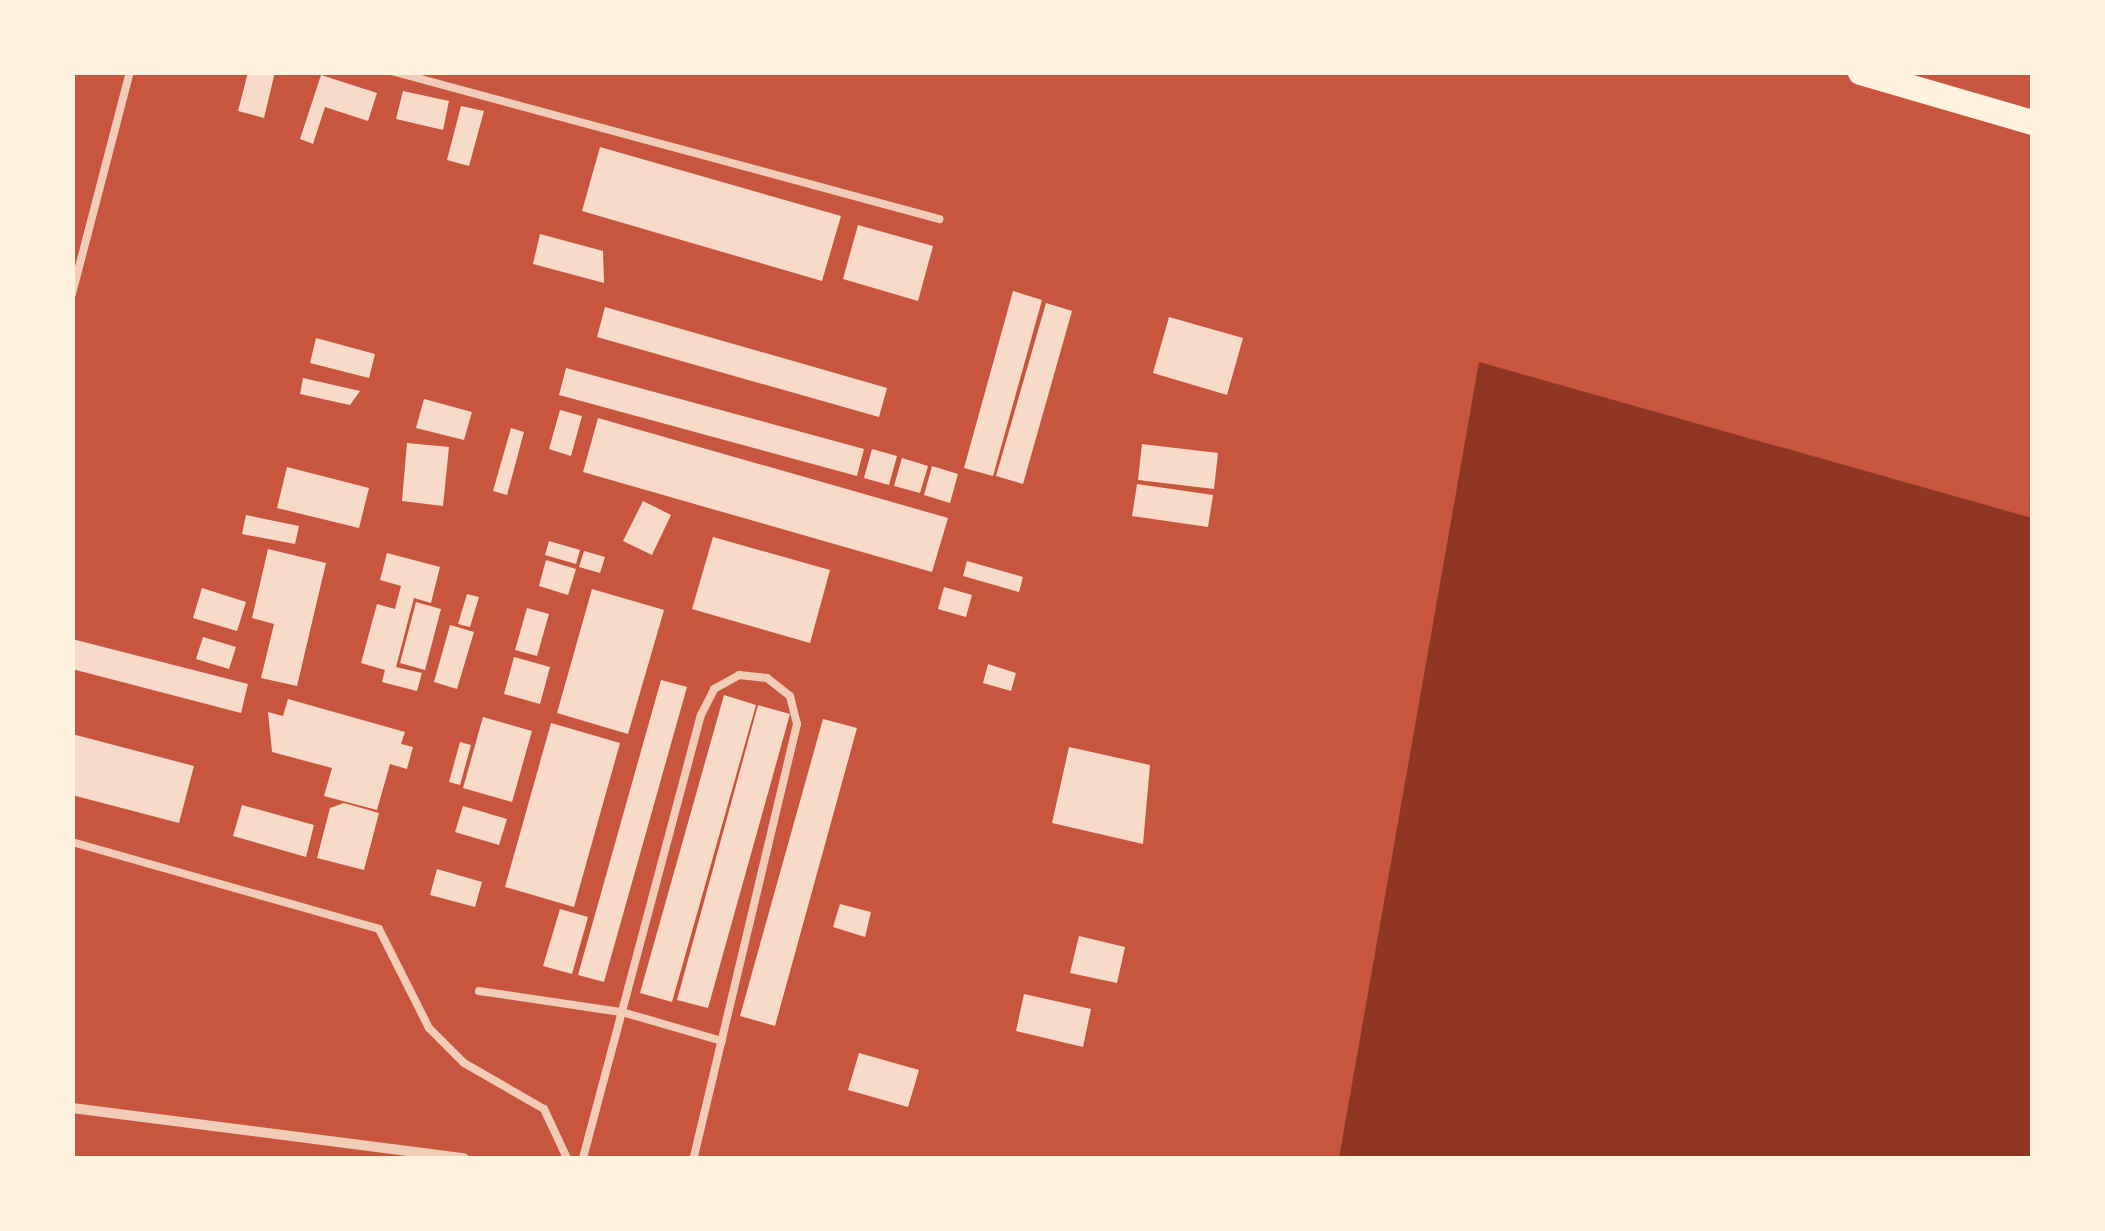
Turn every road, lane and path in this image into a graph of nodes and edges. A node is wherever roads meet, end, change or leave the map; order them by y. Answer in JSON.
{"nodes":[{"id":1,"x":130,"y":72,"type":"edge"},
{"id":2,"x":395,"y":72,"type":"edge"},
{"id":3,"x":1860,"y":72,"type":"edge"},
{"id":4,"x":2032,"y":122,"type":"edge"},
{"id":5,"x":939,"y":219,"type":"dead end"},
{"id":6,"x":72,"y":294,"type":"edge"},
{"id":7,"x":72,"y":842,"type":"edge"},
{"id":8,"x":479,"y":991,"type":"dead end"},
{"id":9,"x":622,"y":1012,"type":"junction"},
{"id":10,"x":722,"y":1040,"type":"junction"},
{"id":11,"x":72,"y":1108,"type":"edge"},
{"id":12,"x":464,"y":1158,"type":"edge"},
{"id":13,"x":567,"y":1158,"type":"edge"},
{"id":14,"x":583,"y":1158,"type":"edge"},
{"id":15,"x":694,"y":1158,"type":"edge"}],
"edges":[{"from":1,"to":6,"type":"lane"},
{"from":2,"to":5,"type":"lane"},
{"from":3,"to":4,"type":"highway"},
{"from":7,"to":13,"type":"lane"},
{"from":8,"to":9,"type":"lane"},
{"from":9,"to":10,"type":"lane"},
{"from":9,"to":10,"type":"lane"},
{"from":9,"to":14,"type":"lane"},
{"from":10,"to":15,"type":"lane"},
{"from":11,"to":12,"type":"street"}]}
